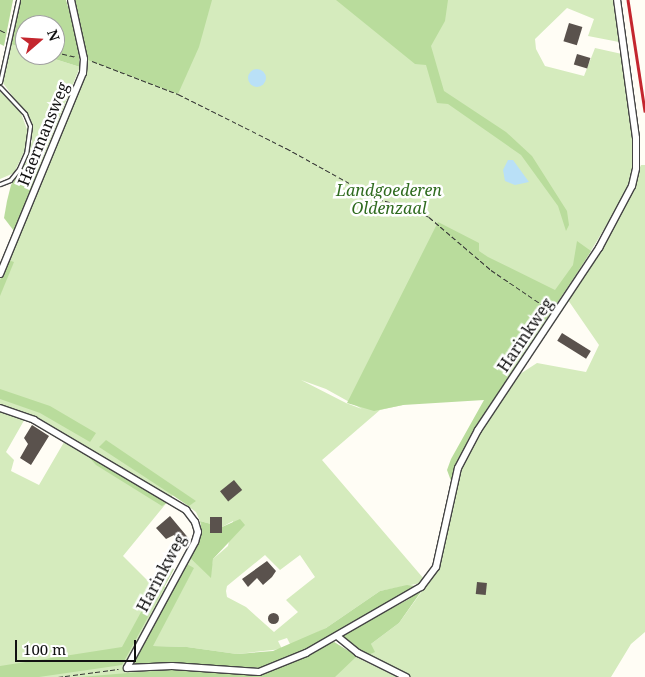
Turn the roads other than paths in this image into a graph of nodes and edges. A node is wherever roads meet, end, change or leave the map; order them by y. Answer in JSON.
{"nodes":[{"id":1,"x":18,"y":0,"type":"edge"},
{"id":2,"x":70,"y":0,"type":"edge"},
{"id":3,"x":617,"y":0,"type":"edge"},
{"id":4,"x":0,"y":82,"type":"edge"},
{"id":5,"x":0,"y":87,"type":"edge"},
{"id":6,"x":0,"y":184,"type":"edge"},
{"id":7,"x":0,"y":274,"type":"edge"},
{"id":8,"x":0,"y":408,"type":"edge"},
{"id":9,"x":337,"y":636,"type":"junction"},
{"id":10,"x":406,"y":677,"type":"edge"}],
"edges":[{"from":1,"to":4,"type":"lane"},
{"from":2,"to":7,"type":"street","name":"Haermansweg"},
{"from":3,"to":9,"type":"street","name":"Harinkweg"},
{"from":5,"to":6,"type":"lane"},
{"from":8,"to":9,"type":"street","name":"Harinkweg"},
{"from":9,"to":10,"type":"street"}]}
